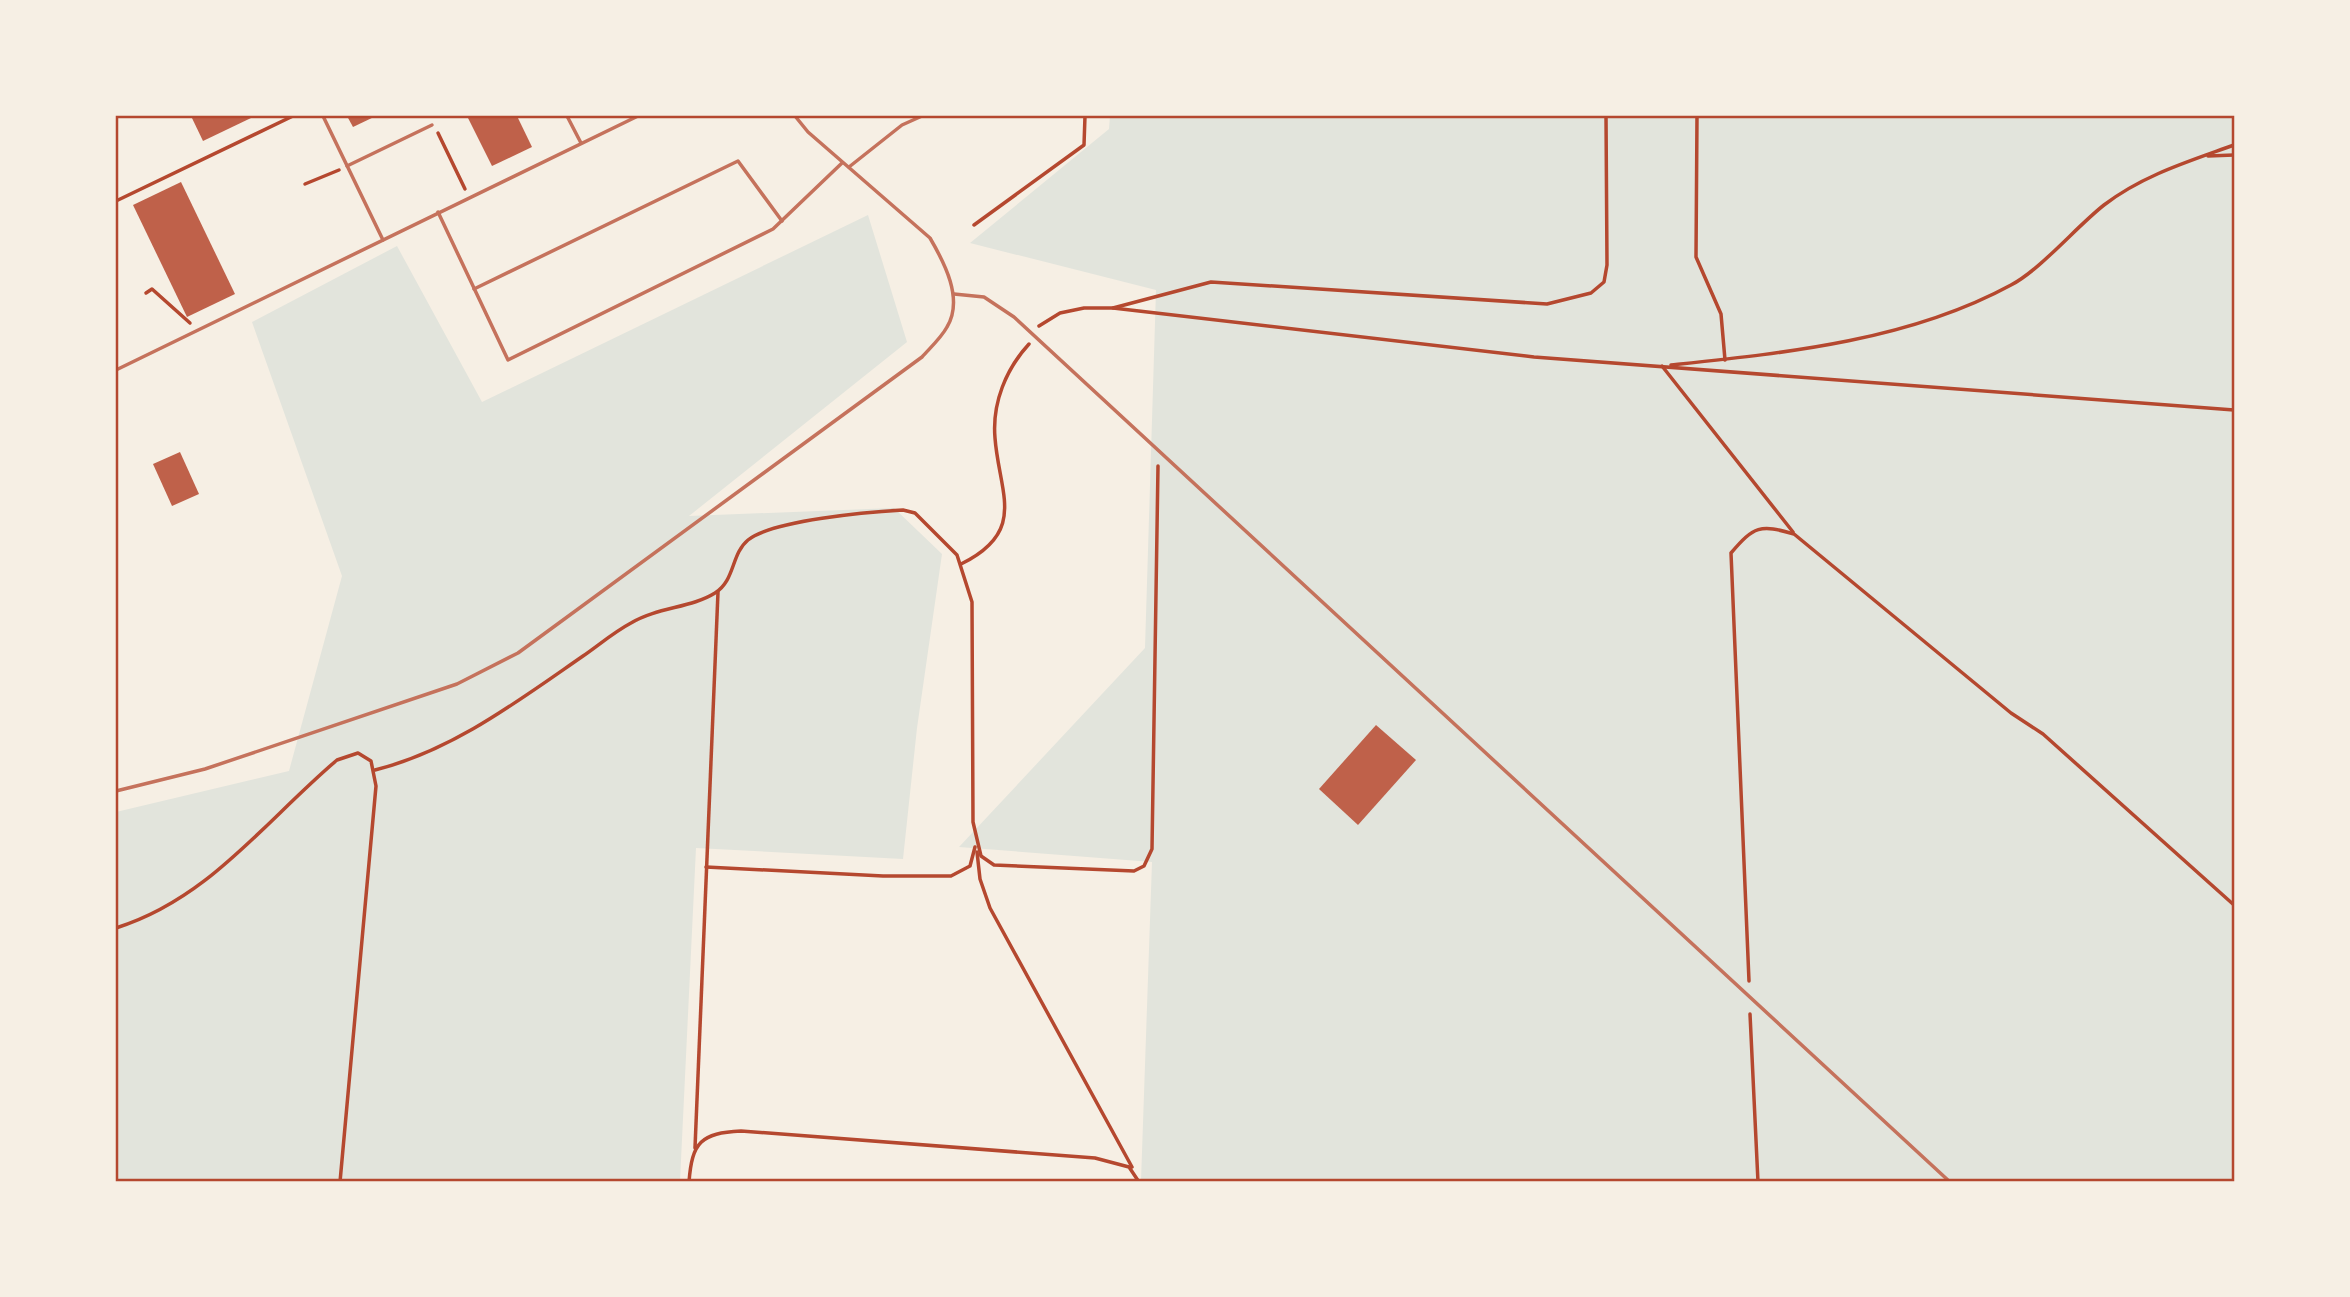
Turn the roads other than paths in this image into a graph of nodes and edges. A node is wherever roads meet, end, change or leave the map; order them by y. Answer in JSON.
{"nodes":[{"id":1,"x":323,"y":116,"type":"edge"},
{"id":2,"x":567,"y":116,"type":"edge"},
{"id":3,"x":638,"y":116,"type":"edge"},
{"id":4,"x":795,"y":116,"type":"edge"},
{"id":5,"x":922,"y":116,"type":"edge"},
{"id":6,"x":433,"y":125,"type":"road end"},
{"id":7,"x":581,"y":143,"type":"junction"},
{"id":8,"x":843,"y":162,"type":"junction"},
{"id":9,"x":347,"y":166,"type":"junction"},
{"id":10,"x":849,"y":167,"type":"junction"},
{"id":11,"x":438,"y":212,"type":"junction"},
{"id":12,"x":782,"y":220,"type":"junction"},
{"id":13,"x":383,"y":240,"type":"junction"},
{"id":14,"x":474,"y":289,"type":"junction"},
{"id":15,"x":954,"y":294,"type":"junction"},
{"id":16,"x":116,"y":370,"type":"edge"},
{"id":17,"x":116,"y":791,"type":"edge"},
{"id":18,"x":1950,"y":1181,"type":"edge"}],
"edges":[{"from":1,"to":9,"type":"lane"},
{"from":2,"to":7,"type":"lane"},
{"from":3,"to":7,"type":"lane"},
{"from":4,"to":8,"type":"lane"},
{"from":5,"to":10,"type":"lane"},
{"from":6,"to":9,"type":"lane"},
{"from":7,"to":11,"type":"lane"},
{"from":8,"to":10,"type":"lane"},
{"from":8,"to":12,"type":"lane"},
{"from":9,"to":13,"type":"lane"},
{"from":10,"to":15,"type":"lane"},
{"from":11,"to":13,"type":"lane"},
{"from":11,"to":14,"type":"lane"},
{"from":12,"to":14,"type":"lane"},
{"from":12,"to":14,"type":"lane"},
{"from":13,"to":16,"type":"lane"},
{"from":15,"to":17,"type":"lane"},
{"from":15,"to":18,"type":"lane"}]}
